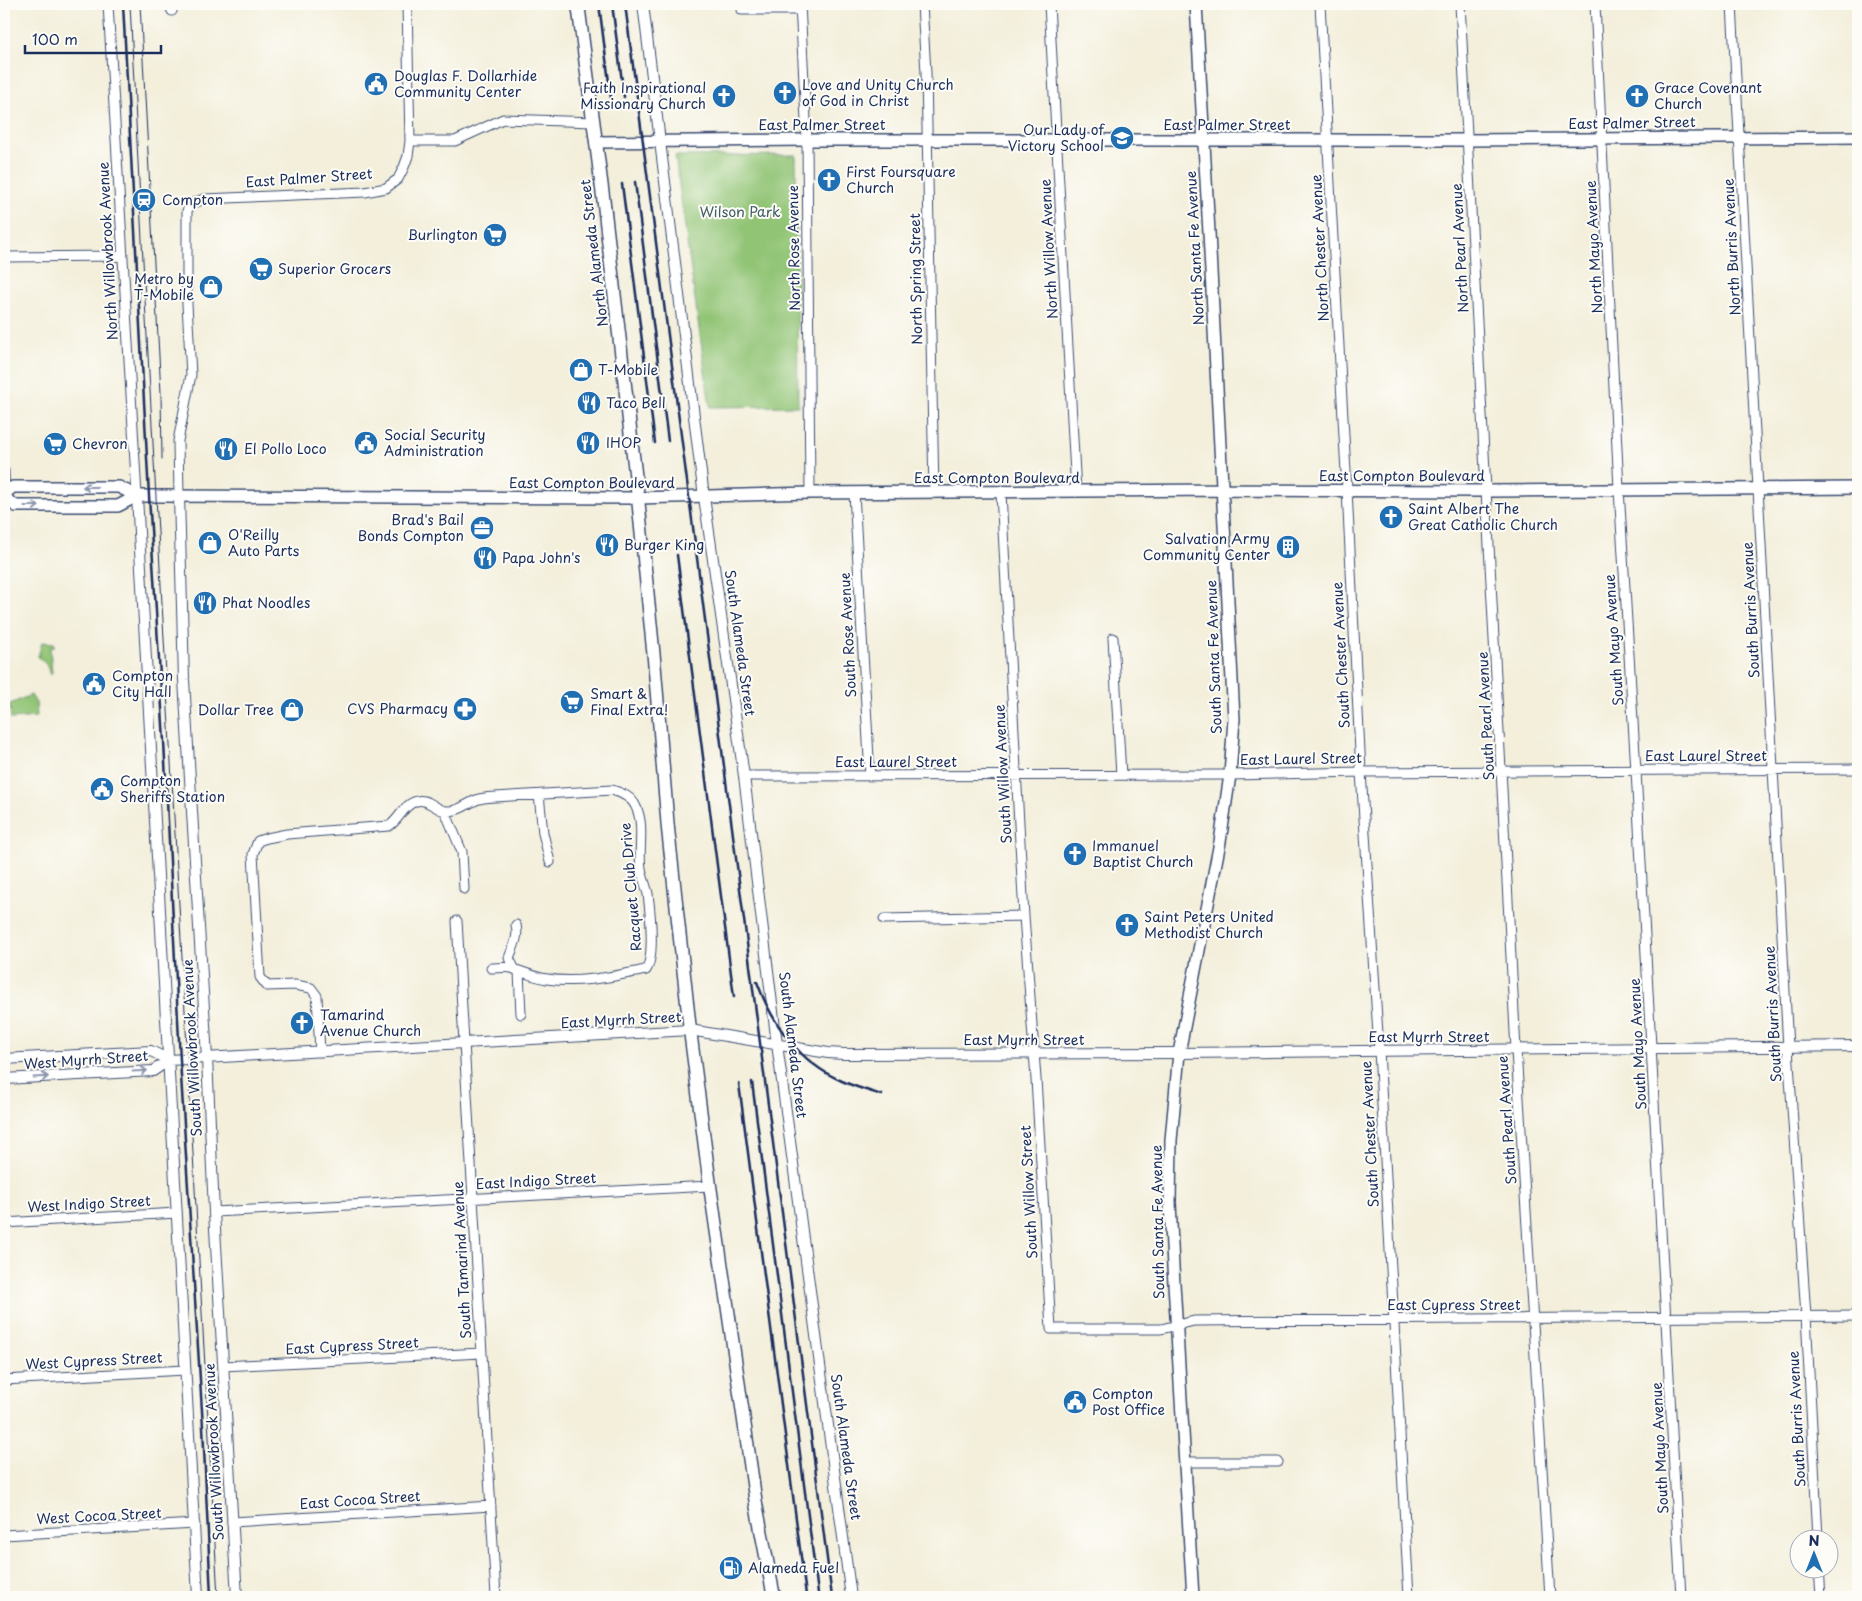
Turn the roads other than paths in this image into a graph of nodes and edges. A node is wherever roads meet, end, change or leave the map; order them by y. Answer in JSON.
{"nodes":[{"id":1,"x":108,"y":4,"type":"edge"},
{"id":2,"x":407,"y":4,"type":"edge"},
{"id":3,"x":578,"y":4,"type":"edge"},
{"id":4,"x":643,"y":4,"type":"edge"},
{"id":5,"x":922,"y":4,"type":"edge"},
{"id":6,"x":1049,"y":4,"type":"edge"},
{"id":7,"x":1196,"y":4,"type":"edge"},
{"id":8,"x":1320,"y":4,"type":"edge"},
{"id":9,"x":1460,"y":4,"type":"edge"},
{"id":10,"x":1595,"y":4,"type":"edge"},
{"id":11,"x":1732,"y":4,"type":"edge"},
{"id":12,"x":800,"y":7,"type":"edge"},
{"id":13,"x":742,"y":10,"type":"dead end"},
{"id":14,"x":594,"y":122,"type":"junction"},
{"id":15,"x":1739,"y":137,"type":"junction"},
{"id":16,"x":1858,"y":137,"type":"edge"},
{"id":17,"x":1602,"y":138,"type":"junction"},
{"id":18,"x":1203,"y":139,"type":"junction"},
{"id":19,"x":807,"y":140,"type":"junction"},
{"id":20,"x":927,"y":140,"type":"junction"},
{"id":21,"x":1328,"y":140,"type":"junction"},
{"id":22,"x":1468,"y":140,"type":"junction"},
{"id":23,"x":410,"y":141,"type":"junction"},
{"id":24,"x":660,"y":141,"type":"junction"},
{"id":25,"x":1056,"y":141,"type":"junction"},
{"id":26,"x":596,"y":142,"type":"junction"},
{"id":27,"x":121,"y":256,"type":"junction"},
{"id":28,"x":4,"y":257,"type":"edge"},
{"id":29,"x":4,"y":472,"type":"edge"},
{"id":30,"x":1858,"y":488,"type":"edge"},
{"id":31,"x":1619,"y":489,"type":"junction"},
{"id":32,"x":1759,"y":489,"type":"junction"},
{"id":33,"x":1223,"y":490,"type":"junction"},
{"id":34,"x":1347,"y":490,"type":"junction"},
{"id":35,"x":1488,"y":491,"type":"junction"},
{"id":36,"x":1002,"y":492,"type":"junction"},
{"id":37,"x":1076,"y":492,"type":"junction"},
{"id":38,"x":810,"y":493,"type":"junction"},
{"id":39,"x":854,"y":493,"type":"junction"},
{"id":40,"x":934,"y":493,"type":"junction"},
{"id":41,"x":4,"y":494,"type":"edge"},
{"id":42,"x":136,"y":496,"type":"junction"},
{"id":43,"x":179,"y":496,"type":"junction"},
{"id":44,"x":704,"y":497,"type":"junction"},
{"id":45,"x":638,"y":498,"type":"junction"},
{"id":46,"x":1113,"y":638,"type":"dead end"},
{"id":47,"x":1858,"y":769,"type":"edge"},
{"id":48,"x":1774,"y":770,"type":"junction"},
{"id":49,"x":1503,"y":771,"type":"junction"},
{"id":50,"x":1636,"y":771,"type":"junction"},
{"id":51,"x":1361,"y":772,"type":"junction"},
{"id":52,"x":1017,"y":774,"type":"junction"},
{"id":53,"x":1230,"y":774,"type":"junction"},
{"id":54,"x":1121,"y":775,"type":"junction"},
{"id":55,"x":744,"y":776,"type":"junction"},
{"id":56,"x":870,"y":776,"type":"junction"},
{"id":57,"x":539,"y":795,"type":"junction"},
{"id":58,"x":445,"y":811,"type":"junction"},
{"id":59,"x":550,"y":862,"type":"dead end"},
{"id":60,"x":464,"y":889,"type":"dead end"},
{"id":61,"x":1024,"y":916,"type":"junction"},
{"id":62,"x":884,"y":919,"type":"dead end"},
{"id":63,"x":457,"y":921,"type":"dead end"},
{"id":64,"x":516,"y":925,"type":"dead end"},
{"id":65,"x":491,"y":968,"type":"dead end"},
{"id":66,"x":516,"y":970,"type":"junction"},
{"id":67,"x":521,"y":1014,"type":"dead end"},
{"id":68,"x":690,"y":1030,"type":"junction"},
{"id":69,"x":464,"y":1043,"type":"junction"},
{"id":70,"x":777,"y":1044,"type":"junction"},
{"id":71,"x":1858,"y":1046,"type":"edge"},
{"id":72,"x":1652,"y":1048,"type":"junction"},
{"id":73,"x":1788,"y":1048,"type":"junction"},
{"id":74,"x":1380,"y":1050,"type":"junction"},
{"id":75,"x":1516,"y":1050,"type":"junction"},
{"id":76,"x":320,"y":1052,"type":"junction"},
{"id":77,"x":1179,"y":1053,"type":"junction"},
{"id":78,"x":1034,"y":1054,"type":"junction"},
{"id":79,"x":207,"y":1058,"type":"junction"},
{"id":80,"x":4,"y":1059,"type":"edge"},
{"id":81,"x":193,"y":1059,"type":"joint"},
{"id":82,"x":169,"y":1060,"type":"junction"},
{"id":83,"x":4,"y":1079,"type":"edge"},
{"id":84,"x":710,"y":1186,"type":"junction"},
{"id":85,"x":473,"y":1198,"type":"junction"},
{"id":86,"x":214,"y":1212,"type":"junction"},
{"id":87,"x":177,"y":1213,"type":"junction"},
{"id":88,"x":4,"y":1223,"type":"edge"},
{"id":89,"x":1806,"y":1316,"type":"junction"},
{"id":90,"x":1858,"y":1316,"type":"edge"},
{"id":91,"x":1534,"y":1318,"type":"junction"},
{"id":92,"x":1667,"y":1318,"type":"junction"},
{"id":93,"x":1394,"y":1319,"type":"junction"},
{"id":94,"x":1176,"y":1325,"type":"junction"},
{"id":95,"x":1050,"y":1329,"type":"joint"},
{"id":96,"x":482,"y":1353,"type":"junction"},
{"id":97,"x":223,"y":1366,"type":"junction"},
{"id":98,"x":185,"y":1370,"type":"junction"},
{"id":99,"x":4,"y":1380,"type":"edge"},
{"id":100,"x":1185,"y":1462,"type":"junction"},
{"id":101,"x":1278,"y":1462,"type":"dead end"},
{"id":102,"x":490,"y":1506,"type":"junction"},
{"id":103,"x":232,"y":1522,"type":"junction"},
{"id":104,"x":195,"y":1524,"type":"junction"},
{"id":105,"x":1817,"y":1528,"type":"edge"},
{"id":106,"x":4,"y":1535,"type":"edge"},
{"id":107,"x":1820,"y":1578,"type":"edge"},
{"id":108,"x":198,"y":1597,"type":"edge"},
{"id":109,"x":237,"y":1597,"type":"edge"},
{"id":110,"x":496,"y":1597,"type":"edge"},
{"id":111,"x":774,"y":1597,"type":"edge"},
{"id":112,"x":851,"y":1597,"type":"edge"},
{"id":113,"x":1193,"y":1597,"type":"edge"},
{"id":114,"x":1409,"y":1597,"type":"edge"},
{"id":115,"x":1550,"y":1597,"type":"edge"},
{"id":116,"x":1682,"y":1597,"type":"edge"},
{"id":117,"x":1821,"y":1597,"type":"edge"}],
"edges":[{"from":1,"to":27,"type":"street","name":"North Willowbrook Avenue"},
{"from":2,"to":23,"type":"street"},
{"from":3,"to":14,"type":"main road","name":"North Alameda Street"},
{"from":4,"to":24,"type":"street"},
{"from":5,"to":20,"type":"street","name":"North Spring Street"},
{"from":6,"to":25,"type":"street","name":"North Willow Avenue"},
{"from":7,"to":18,"type":"main road","name":"North Santa Fe Avenue"},
{"from":8,"to":21,"type":"street","name":"North Chester Avenue"},
{"from":9,"to":22,"type":"street","name":"North Pearl Avenue"},
{"from":10,"to":17,"type":"street","name":"North Mayo Avenue"},
{"from":11,"to":15,"type":"street","name":"North Burris Avenue"},
{"from":12,"to":13,"type":"street"},
{"from":12,"to":19,"type":"street","name":"North Rose Avenue"},
{"from":14,"to":23,"type":"street"},
{"from":14,"to":26,"type":"main road","name":"North Alameda Street"},
{"from":15,"to":16,"type":"main road","name":"East Palmer Street"},
{"from":15,"to":17,"type":"main road","name":"East Palmer Street"},
{"from":15,"to":32,"type":"street","name":"North Burris Avenue"},
{"from":17,"to":22,"type":"main road","name":"East Palmer Street"},
{"from":17,"to":31,"type":"street","name":"North Mayo Avenue"},
{"from":18,"to":21,"type":"main road","name":"East Palmer Street"},
{"from":18,"to":25,"type":"main road","name":"East Palmer Street"},
{"from":18,"to":33,"type":"main road","name":"North Santa Fe Avenue"},
{"from":19,"to":20,"type":"main road","name":"East Palmer Street"},
{"from":19,"to":24,"type":"main road","name":"East Palmer Street"},
{"from":19,"to":38,"type":"street","name":"North Rose Avenue"},
{"from":20,"to":25,"type":"main road","name":"East Palmer Street"},
{"from":20,"to":40,"type":"street","name":"North Spring Street"},
{"from":21,"to":22,"type":"main road","name":"East Palmer Street"},
{"from":21,"to":34,"type":"street","name":"North Chester Avenue"},
{"from":22,"to":35,"type":"street","name":"North Pearl Avenue"},
{"from":23,"to":43,"type":"street","name":"East Palmer Street"},
{"from":24,"to":26,"type":"main road","name":"East Palmer Street"},
{"from":24,"to":44,"type":"street"},
{"from":25,"to":37,"type":"street","name":"North Willow Avenue"},
{"from":26,"to":45,"type":"main road","name":"North Alameda Street"},
{"from":27,"to":28,"type":"street"},
{"from":27,"to":42,"type":"street","name":"North Willowbrook Avenue"},
{"from":29,"to":41,"type":"street"},
{"from":30,"to":32,"type":"main road","name":"East Compton Boulevard"},
{"from":31,"to":32,"type":"main road","name":"East Compton Boulevard"},
{"from":31,"to":35,"type":"main road","name":"East Compton Boulevard"},
{"from":31,"to":50,"type":"street","name":"South Mayo Avenue"},
{"from":32,"to":48,"type":"street","name":"South Burris Avenue"},
{"from":33,"to":34,"type":"main road","name":"East Compton Boulevard"},
{"from":33,"to":37,"type":"main road","name":"East Compton Boulevard"},
{"from":33,"to":53,"type":"main road","name":"South Santa Fe Avenue"},
{"from":34,"to":35,"type":"main road","name":"East Compton Boulevard"},
{"from":34,"to":51,"type":"street","name":"South Chester Avenue"},
{"from":35,"to":49,"type":"street","name":"South Pearl Avenue"},
{"from":36,"to":37,"type":"main road","name":"East Compton Boulevard"},
{"from":36,"to":40,"type":"main road","name":"East Compton Boulevard"},
{"from":36,"to":52,"type":"street","name":"South Willow Avenue"},
{"from":38,"to":39,"type":"main road","name":"East Compton Boulevard"},
{"from":38,"to":44,"type":"main road","name":"East Compton Boulevard"},
{"from":39,"to":40,"type":"main road","name":"East Compton Boulevard"},
{"from":39,"to":56,"type":"street","name":"South Rose Avenue"},
{"from":42,"to":41,"type":"main road","one_way":true},
{"from":41,"to":42,"type":"main road","one_way":true},
{"from":42,"to":43,"type":"main road","name":"East Compton Boulevard"},
{"from":42,"to":82,"type":"street","name":"South Willowbrook Avenue"},
{"from":43,"to":45,"type":"main road","name":"East Compton Boulevard"},
{"from":43,"to":79,"type":"street","name":"South Willowbrook Avenue"},
{"from":44,"to":45,"type":"main road","name":"East Compton Boulevard"},
{"from":44,"to":55,"type":"street","name":"South Alameda Street"},
{"from":45,"to":68,"type":"main road"},
{"from":46,"to":54,"type":"street"},
{"from":47,"to":48,"type":"street","name":"East Laurel Street"},
{"from":48,"to":50,"type":"street","name":"East Laurel Street"},
{"from":48,"to":73,"type":"street","name":"South Burris Avenue"},
{"from":49,"to":50,"type":"street","name":"East Laurel Street"},
{"from":49,"to":51,"type":"street","name":"East Laurel Street"},
{"from":49,"to":75,"type":"street","name":"South Pearl Avenue"},
{"from":50,"to":72,"type":"street","name":"South Mayo Avenue"},
{"from":51,"to":53,"type":"street","name":"East Laurel Street"},
{"from":51,"to":74,"type":"street","name":"South Chester Avenue"},
{"from":52,"to":54,"type":"street","name":"East Laurel Street"},
{"from":52,"to":56,"type":"street","name":"East Laurel Street"},
{"from":52,"to":61,"type":"street","name":"South Willow Avenue"},
{"from":53,"to":54,"type":"street","name":"East Laurel Street"},
{"from":53,"to":77,"type":"main road","name":"South Santa Fe Avenue"},
{"from":55,"to":56,"type":"street","name":"East Laurel Street"},
{"from":55,"to":70,"type":"street","name":"South Alameda Street"},
{"from":57,"to":58,"type":"street","name":"Racquet Club Drive"},
{"from":57,"to":59,"type":"street"},
{"from":57,"to":66,"type":"street","name":"Racquet Club Drive"},
{"from":58,"to":60,"type":"street"},
{"from":58,"to":76,"type":"street"},
{"from":61,"to":62,"type":"street"},
{"from":61,"to":78,"type":"street","name":"South Willow Avenue"},
{"from":63,"to":69,"type":"street","name":"South Tamarind Avenue"},
{"from":64,"to":66,"type":"street"},
{"from":65,"to":66,"type":"street","name":"Racquet Club Drive"},
{"from":66,"to":67,"type":"street"},
{"from":68,"to":69,"type":"street","name":"East Myrrh Street"},
{"from":68,"to":70,"type":"street","name":"East Myrrh Street"},
{"from":68,"to":84,"type":"main road"},
{"from":69,"to":76,"type":"street","name":"East Myrrh Street"},
{"from":69,"to":85,"type":"street","name":"South Tamarind Avenue"},
{"from":70,"to":78,"type":"street","name":"East Myrrh Street"},
{"from":70,"to":112,"type":"street","name":"South Alameda Street"},
{"from":71,"to":73,"type":"street","name":"East Myrrh Street"},
{"from":72,"to":73,"type":"street","name":"East Myrrh Street"},
{"from":72,"to":75,"type":"street","name":"East Myrrh Street"},
{"from":72,"to":92,"type":"street","name":"South Mayo Avenue"},
{"from":73,"to":89,"type":"street","name":"South Burris Avenue"},
{"from":74,"to":75,"type":"street","name":"East Myrrh Street"},
{"from":74,"to":77,"type":"street","name":"East Myrrh Street"},
{"from":74,"to":93,"type":"street","name":"South Chester Avenue"},
{"from":75,"to":91,"type":"street","name":"South Pearl Avenue"},
{"from":76,"to":79,"type":"street","name":"East Myrrh Street"},
{"from":77,"to":78,"type":"street","name":"East Myrrh Street"},
{"from":77,"to":94,"type":"main road","name":"South Santa Fe Avenue"},
{"from":78,"to":95,"type":"street","name":"South Willow Street"},
{"from":79,"to":81,"type":"street","name":"East Myrrh Street"},
{"from":79,"to":86,"type":"street","name":"South Willowbrook Avenue"},
{"from":80,"to":82,"type":"street","name":"West Myrrh Street"},
{"from":81,"to":82,"type":"street","name":"West Myrrh Street"},
{"from":83,"to":82,"type":"street","name":"West Myrrh Street","one_way":true},
{"from":82,"to":87,"type":"street","name":"South Willowbrook Avenue"},
{"from":84,"to":85,"type":"street","name":"East Indigo Street"},
{"from":84,"to":111,"type":"main road"},
{"from":85,"to":86,"type":"street","name":"East Indigo Street"},
{"from":85,"to":96,"type":"street","name":"South Tamarind Avenue"},
{"from":86,"to":97,"type":"street","name":"South Willowbrook Avenue"},
{"from":87,"to":88,"type":"street","name":"West Indigo Street"},
{"from":87,"to":98,"type":"street","name":"South Willowbrook Avenue"},
{"from":89,"to":90,"type":"street","name":"East Cypress Street"},
{"from":89,"to":92,"type":"street","name":"East Cypress Street"},
{"from":89,"to":105,"type":"street","name":"South Burris Avenue"},
{"from":91,"to":92,"type":"street","name":"East Cypress Street"},
{"from":91,"to":93,"type":"street","name":"East Cypress Street"},
{"from":91,"to":115,"type":"street","name":"South Pearl Avenue"},
{"from":92,"to":116,"type":"street","name":"South Mayo Avenue"},
{"from":93,"to":94,"type":"street","name":"East Cypress Street"},
{"from":93,"to":114,"type":"street","name":"South Chester Avenue"},
{"from":94,"to":95,"type":"street","name":"East Cypress Street"},
{"from":94,"to":100,"type":"main road","name":"South Santa Fe Avenue"},
{"from":96,"to":97,"type":"street","name":"East Cypress Street"},
{"from":96,"to":102,"type":"street","name":"South Tamarind Avenue"},
{"from":97,"to":103,"type":"street","name":"South Willowbrook Avenue"},
{"from":98,"to":99,"type":"street","name":"West Cypress Street"},
{"from":98,"to":104,"type":"street","name":"South Willowbrook Avenue"},
{"from":100,"to":101,"type":"street"},
{"from":100,"to":113,"type":"main road","name":"South Santa Fe Avenue"},
{"from":102,"to":103,"type":"street","name":"East Cocoa Street"},
{"from":102,"to":110,"type":"street","name":"South Tamarind Avenue"},
{"from":103,"to":109,"type":"street","name":"South Willowbrook Avenue"},
{"from":104,"to":106,"type":"street","name":"West Cocoa Street"},
{"from":104,"to":108,"type":"street","name":"South Willowbrook Avenue"},
{"from":107,"to":117,"type":"street"}]}
